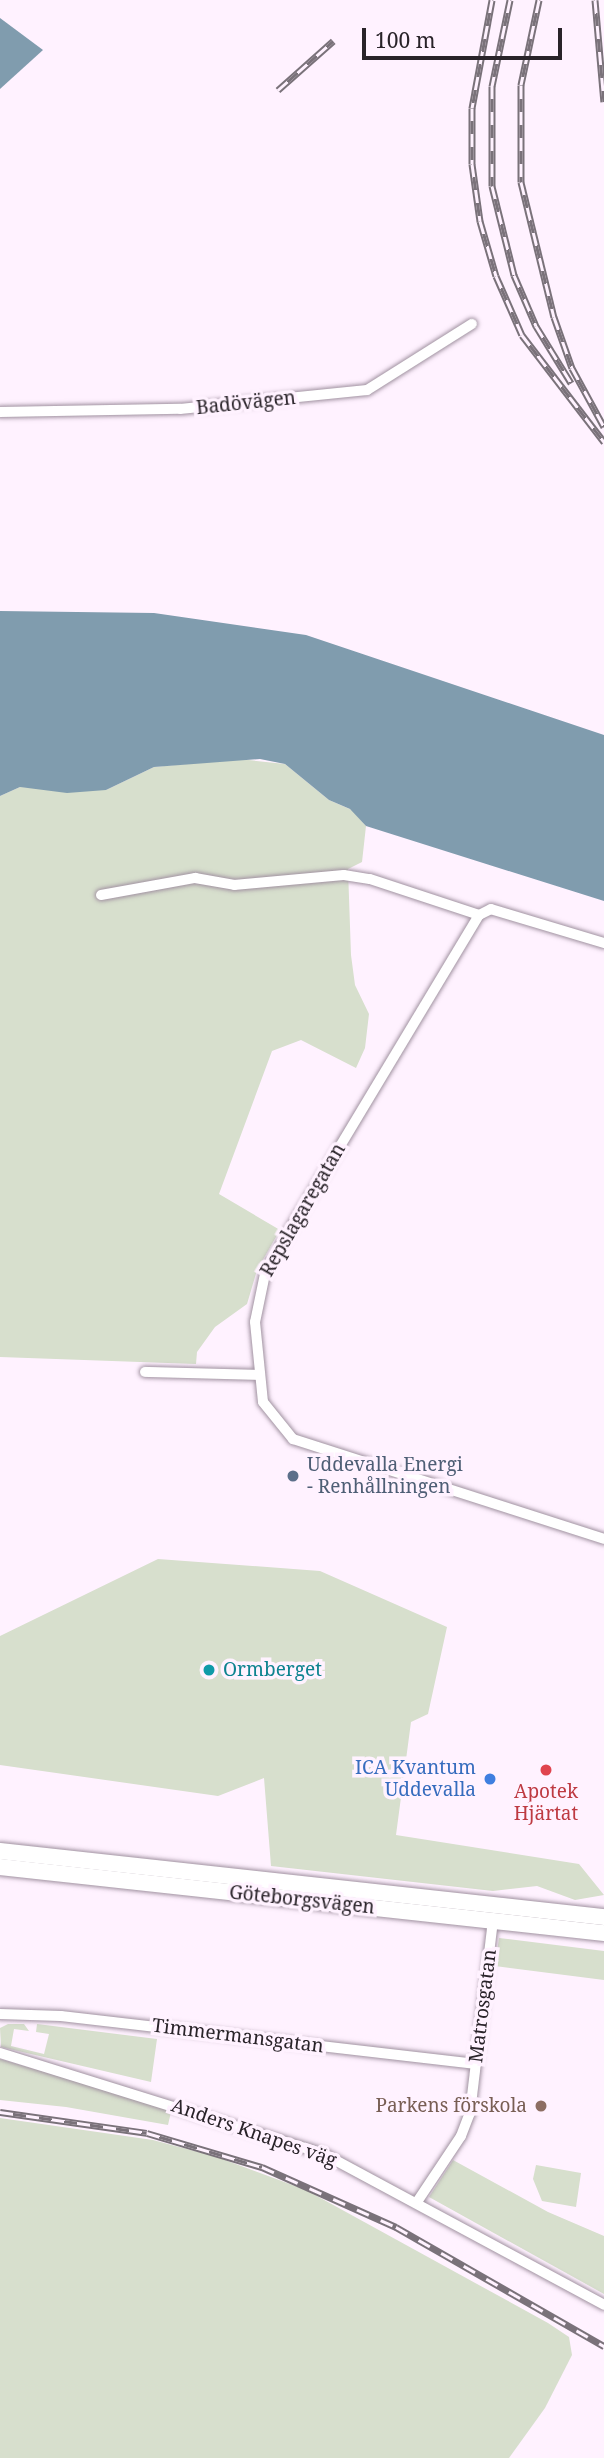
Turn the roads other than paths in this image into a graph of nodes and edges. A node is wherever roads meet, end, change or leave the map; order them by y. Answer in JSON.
{"nodes":[{"id":1,"x":472,"y":324,"type":"dead end"},
{"id":2,"x":0,"y":412,"type":"edge"},
{"id":3,"x":101,"y":895,"type":"dead end"},
{"id":4,"x":479,"y":915,"type":"junction"},
{"id":5,"x":604,"y":943,"type":"edge"},
{"id":6,"x":145,"y":1372,"type":"dead end"},
{"id":7,"x":257,"y":1375,"type":"junction"},
{"id":8,"x":604,"y":1539,"type":"edge"},
{"id":9,"x":0,"y":1852,"type":"edge"},
{"id":10,"x":0,"y":1867,"type":"edge"},
{"id":11,"x":604,"y":1917,"type":"edge"},
{"id":12,"x":493,"y":1921,"type":"junction"},
{"id":13,"x":604,"y":1933,"type":"edge"},
{"id":14,"x":0,"y":2014,"type":"edge"},
{"id":15,"x":0,"y":2053,"type":"edge"},
{"id":16,"x":476,"y":2064,"type":"junction"},
{"id":17,"x":418,"y":2202,"type":"junction"},
{"id":18,"x":604,"y":2305,"type":"edge"}],
"edges":[{"from":1,"to":2,"type":"street","name":"Badövägen"},
{"from":3,"to":4,"type":"street"},
{"from":4,"to":5,"type":"street"},
{"from":4,"to":7,"type":"street","name":"Repslagaregatan"},
{"from":6,"to":7,"type":"street"},
{"from":7,"to":8,"type":"street","name":"Repslagaregatan"},
{"from":9,"to":11,"type":"main road","name":"Göteborgsvägen"},
{"from":10,"to":12,"type":"main road","name":"Göteborgsvägen"},
{"from":12,"to":13,"type":"main road","name":"Göteborgsvägen"},
{"from":12,"to":16,"type":"street","name":"Matrosgatan"},
{"from":14,"to":16,"type":"street","name":"Timmermansgatan"},
{"from":15,"to":17,"type":"street","name":"Anders Knapes väg"},
{"from":16,"to":17,"type":"street","name":"Matrosgatan"},
{"from":17,"to":18,"type":"street","name":"Anders Knapes väg"}]}
